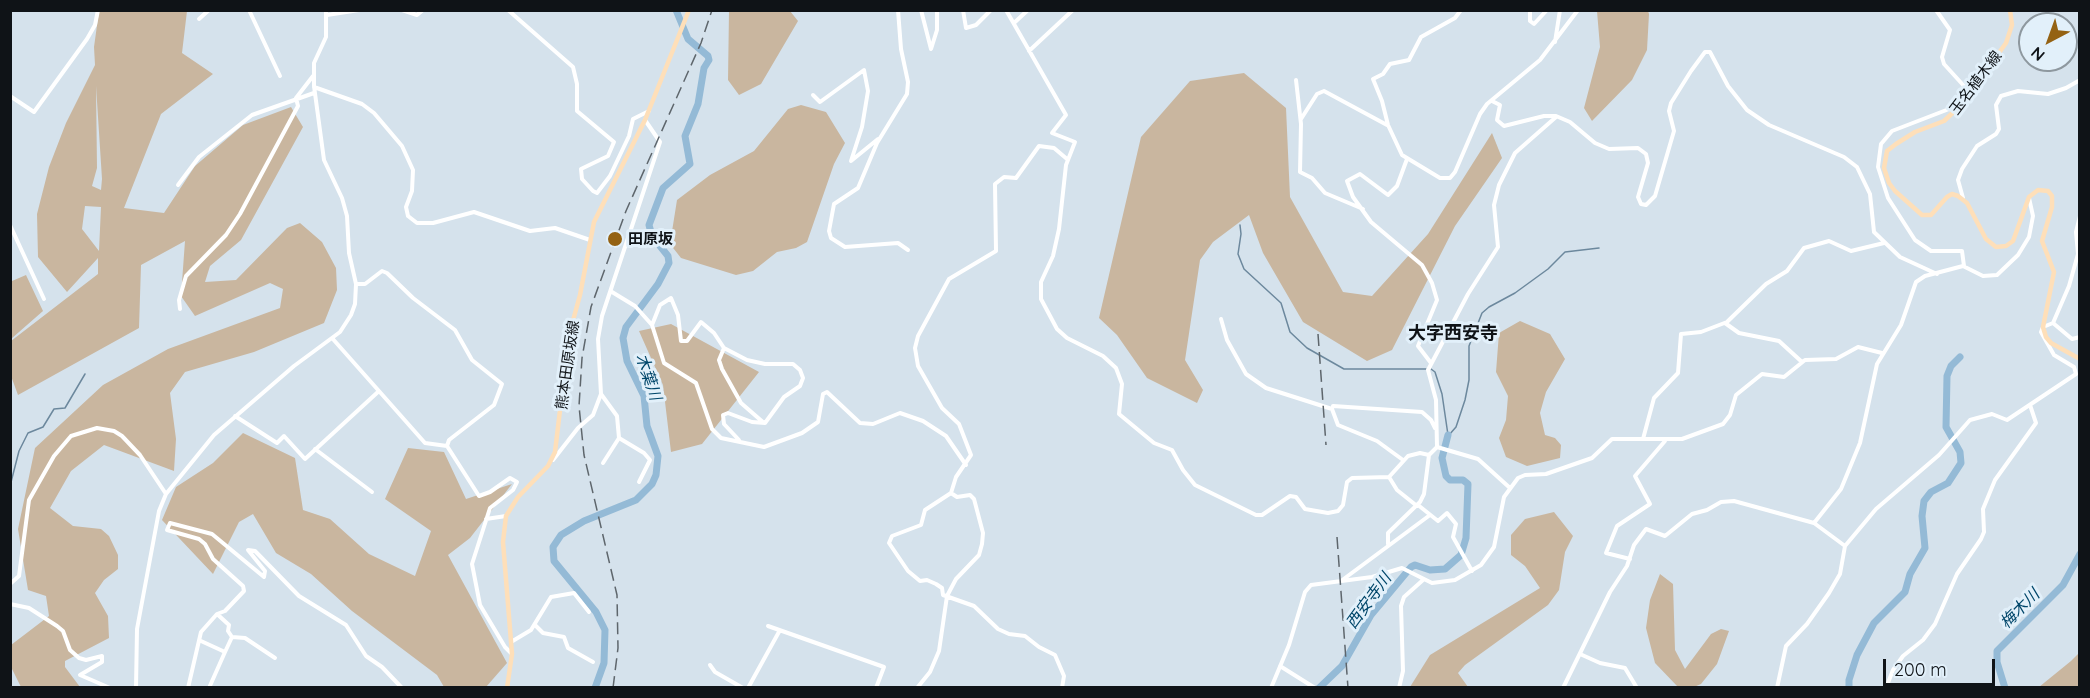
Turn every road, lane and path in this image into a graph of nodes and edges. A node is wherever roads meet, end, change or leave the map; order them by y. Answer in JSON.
{"nodes":[{"id":1,"x":98,"y":10,"type":"edge"},
{"id":2,"x":209,"y":10,"type":"edge"},
{"id":3,"x":249,"y":10,"type":"edge"},
{"id":4,"x":359,"y":10,"type":"edge"},
{"id":5,"x":402,"y":10,"type":"edge"},
{"id":6,"x":423,"y":10,"type":"edge"},
{"id":7,"x":508,"y":10,"type":"edge"},
{"id":8,"x":688,"y":10,"type":"edge"},
{"id":9,"x":898,"y":10,"type":"edge"},
{"id":10,"x":921,"y":10,"type":"edge"},
{"id":11,"x":937,"y":10,"type":"edge"},
{"id":12,"x":963,"y":10,"type":"edge"},
{"id":13,"x":991,"y":10,"type":"edge"},
{"id":14,"x":1006,"y":10,"type":"edge"},
{"id":15,"x":1028,"y":10,"type":"edge"},
{"id":16,"x":1073,"y":10,"type":"edge"},
{"id":17,"x":1461,"y":10,"type":"edge"},
{"id":18,"x":1530,"y":10,"type":"edge"},
{"id":19,"x":1547,"y":10,"type":"edge"},
{"id":20,"x":1560,"y":10,"type":"edge"},
{"id":21,"x":1578,"y":10,"type":"edge"},
{"id":22,"x":1936,"y":10,"type":"edge"},
{"id":23,"x":2010,"y":10,"type":"edge"},
{"id":24,"x":326,"y":13,"type":"edge"},
{"id":25,"x":199,"y":19,"type":"dead end"},
{"id":26,"x":1014,"y":23,"type":"junction"},
{"id":27,"x":1555,"y":42,"type":"junction"},
{"id":28,"x":1029,"y":51,"type":"junction"},
{"id":29,"x":313,"y":75,"type":"junction"},
{"id":30,"x":280,"y":76,"type":"dead end"},
{"id":31,"x":1296,"y":80,"type":"dead end"},
{"id":32,"x":2079,"y":80,"type":"edge"},
{"id":33,"x":1974,"y":84,"type":"junction"},
{"id":34,"x":314,"y":90,"type":"junction"},
{"id":35,"x":813,"y":95,"type":"dead end"},
{"id":36,"x":10,"y":96,"type":"edge"},
{"id":37,"x":296,"y":98,"type":"junction"},
{"id":38,"x":1492,"y":101,"type":"junction"},
{"id":39,"x":1962,"y":104,"type":"junction"},
{"id":40,"x":649,"y":111,"type":"junction"},
{"id":41,"x":1556,"y":116,"type":"junction"},
{"id":42,"x":1300,"y":119,"type":"junction"},
{"id":43,"x":645,"y":120,"type":"junction"},
{"id":44,"x":1388,"y":125,"type":"junction"},
{"id":45,"x":881,"y":137,"type":"junction"},
{"id":46,"x":1067,"y":159,"type":"junction"},
{"id":47,"x":1407,"y":159,"type":"junction"},
{"id":48,"x":178,"y":185,"type":"dead end"},
{"id":49,"x":2029,"y":197,"type":"junction"},
{"id":50,"x":1967,"y":203,"type":"junction"},
{"id":51,"x":1363,"y":209,"type":"junction"},
{"id":52,"x":2079,"y":216,"type":"edge"},
{"id":53,"x":10,"y":225,"type":"edge"},
{"id":54,"x":590,"y":240,"type":"junction"},
{"id":55,"x":1884,"y":243,"type":"junction"},
{"id":56,"x":908,"y":250,"type":"dead end"},
{"id":57,"x":1964,"y":266,"type":"junction"},
{"id":58,"x":1937,"y":274,"type":"junction"},
{"id":59,"x":356,"y":284,"type":"junction"},
{"id":60,"x":612,"y":291,"type":"junction"},
{"id":61,"x":44,"y":299,"type":"dead end"},
{"id":62,"x":180,"y":309,"type":"dead end"},
{"id":63,"x":1221,"y":319,"type":"dead end"},
{"id":64,"x":1725,"y":323,"type":"junction"},
{"id":65,"x":2053,"y":323,"type":"junction"},
{"id":66,"x":651,"y":325,"type":"junction"},
{"id":67,"x":2043,"y":327,"type":"junction"},
{"id":68,"x":2079,"y":337,"type":"edge"},
{"id":69,"x":332,"y":339,"type":"junction"},
{"id":70,"x":724,"y":348,"type":"junction"},
{"id":71,"x":1882,"y":353,"type":"junction"},
{"id":72,"x":2079,"y":359,"type":"edge"},
{"id":73,"x":1802,"y":362,"type":"junction"},
{"id":74,"x":1431,"y":363,"type":"junction"},
{"id":75,"x":379,"y":391,"type":"junction"},
{"id":76,"x":601,"y":394,"type":"junction"},
{"id":77,"x":2030,"y":405,"type":"junction"},
{"id":78,"x":1333,"y":406,"type":"dead end"},
{"id":79,"x":235,"y":416,"type":"junction"},
{"id":80,"x":765,"y":423,"type":"junction"},
{"id":81,"x":1436,"y":431,"type":"junction"},
{"id":82,"x":619,"y":438,"type":"junction"},
{"id":83,"x":1643,"y":439,"type":"junction"},
{"id":84,"x":739,"y":441,"type":"junction"},
{"id":85,"x":1666,"y":441,"type":"junction"},
{"id":86,"x":447,"y":446,"type":"junction"},
{"id":87,"x":1437,"y":447,"type":"junction"},
{"id":88,"x":315,"y":449,"type":"junction"},
{"id":89,"x":1429,"y":455,"type":"junction"},
{"id":90,"x":1403,"y":460,"type":"junction"},
{"id":91,"x":603,"y":463,"type":"dead end"},
{"id":92,"x":966,"y":465,"type":"junction"},
{"id":93,"x":548,"y":466,"type":"junction"},
{"id":94,"x":1389,"y":477,"type":"junction"},
{"id":95,"x":639,"y":482,"type":"dead end"},
{"id":96,"x":1510,"y":488,"type":"junction"},
{"id":97,"x":372,"y":492,"type":"dead end"},
{"id":98,"x":951,"y":493,"type":"junction"},
{"id":99,"x":166,"y":494,"type":"junction"},
{"id":100,"x":1417,"y":505,"type":"junction"},
{"id":101,"x":1430,"y":515,"type":"junction"},
{"id":102,"x":506,"y":516,"type":"junction"},
{"id":103,"x":486,"y":519,"type":"junction"},
{"id":104,"x":1814,"y":522,"type":"junction"},
{"id":105,"x":1388,"y":544,"type":"junction"},
{"id":106,"x":1845,"y":546,"type":"junction"},
{"id":107,"x":10,"y":555,"type":"edge"},
{"id":108,"x":1630,"y":559,"type":"junction"},
{"id":109,"x":10,"y":563,"type":"edge"},
{"id":110,"x":1472,"y":571,"type":"junction"},
{"id":111,"x":1423,"y":580,"type":"junction"},
{"id":112,"x":1340,"y":581,"type":"junction"},
{"id":113,"x":10,"y":584,"type":"edge"},
{"id":114,"x":947,"y":596,"type":"junction"},
{"id":115,"x":10,"y":604,"type":"edge"},
{"id":116,"x":589,"y":612,"type":"dead end"},
{"id":117,"x":217,"y":614,"type":"junction"},
{"id":118,"x":535,"y":625,"type":"junction"},
{"id":119,"x":768,"y":626,"type":"dead end"},
{"id":120,"x":780,"y":630,"type":"junction"},
{"id":121,"x":232,"y":637,"type":"junction"},
{"id":122,"x":201,"y":641,"type":"junction"},
{"id":123,"x":511,"y":642,"type":"junction"},
{"id":124,"x":225,"y":652,"type":"junction"},
{"id":125,"x":512,"y":654,"type":"junction"},
{"id":126,"x":1580,"y":654,"type":"junction"},
{"id":127,"x":275,"y":658,"type":"dead end"},
{"id":128,"x":593,"y":662,"type":"dead end"},
{"id":129,"x":710,"y":665,"type":"dead end"},
{"id":130,"x":1280,"y":666,"type":"junction"},
{"id":131,"x":110,"y":687,"type":"edge"},
{"id":132,"x":136,"y":687,"type":"edge"},
{"id":133,"x":188,"y":687,"type":"edge"},
{"id":134,"x":209,"y":687,"type":"edge"},
{"id":135,"x":402,"y":687,"type":"edge"},
{"id":136,"x":507,"y":687,"type":"edge"},
{"id":137,"x":743,"y":687,"type":"edge"},
{"id":138,"x":748,"y":687,"type":"edge"},
{"id":139,"x":876,"y":687,"type":"edge"},
{"id":140,"x":917,"y":687,"type":"edge"},
{"id":141,"x":1062,"y":687,"type":"edge"},
{"id":142,"x":1271,"y":687,"type":"edge"},
{"id":143,"x":1315,"y":687,"type":"edge"},
{"id":144,"x":1399,"y":687,"type":"edge"},
{"id":145,"x":1563,"y":687,"type":"edge"},
{"id":146,"x":1637,"y":687,"type":"edge"},
{"id":147,"x":1777,"y":687,"type":"edge"},
{"id":148,"x":1886,"y":687,"type":"edge"}],
"edges":[{"from":1,"to":36,"type":"street"},
{"from":2,"to":25,"type":"street"},
{"from":3,"to":30,"type":"street"},
{"from":4,"to":24,"type":"street"},
{"from":5,"to":6,"type":"street"},
{"from":7,"to":40,"type":"street"},
{"from":8,"to":40,"type":"main road","name":"熊本田原坂線"},
{"from":9,"to":45,"type":"street"},
{"from":10,"to":11,"type":"street"},
{"from":12,"to":13,"type":"street"},
{"from":14,"to":26,"type":"street"},
{"from":15,"to":26,"type":"street"},
{"from":16,"to":28,"type":"street"},
{"from":17,"to":44,"type":"street"},
{"from":18,"to":19,"type":"street"},
{"from":20,"to":27,"type":"street"},
{"from":21,"to":27,"type":"street"},
{"from":22,"to":33,"type":"street"},
{"from":23,"to":33,"type":"main road","name":"玉名植木線"},
{"from":24,"to":29,"type":"street"},
{"from":26,"to":28,"type":"street"},
{"from":27,"to":38,"type":"street"},
{"from":28,"to":46,"type":"street"},
{"from":29,"to":34,"type":"street"},
{"from":29,"to":37,"type":"street"},
{"from":31,"to":42,"type":"street"},
{"from":32,"to":50,"type":"street"},
{"from":33,"to":39,"type":"main road","name":"玉名植木線"},
{"from":34,"to":37,"type":"street"},
{"from":34,"to":54,"type":"street"},
{"from":34,"to":59,"type":"street"},
{"from":35,"to":45,"type":"street"},
{"from":37,"to":48,"type":"street"},
{"from":37,"to":62,"type":"street"},
{"from":38,"to":41,"type":"street"},
{"from":38,"to":47,"type":"street"},
{"from":39,"to":50,"type":"main road","name":"玉名植木線"},
{"from":39,"to":57,"type":"street"},
{"from":40,"to":43,"type":"main road","name":"熊本田原坂線"},
{"from":41,"to":55,"type":"street"},
{"from":41,"to":74,"type":"street"},
{"from":42,"to":44,"type":"street"},
{"from":42,"to":51,"type":"street"},
{"from":43,"to":54,"type":"main road","name":"熊本田原坂線"},
{"from":43,"to":60,"type":"street"},
{"from":44,"to":47,"type":"street"},
{"from":45,"to":56,"type":"street"},
{"from":46,"to":92,"type":"street"},
{"from":46,"to":94,"type":"street"},
{"from":47,"to":51,"type":"street"},
{"from":49,"to":50,"type":"main road"},
{"from":49,"to":57,"type":"street"},
{"from":49,"to":67,"type":"main road"},
{"from":51,"to":74,"type":"street"},
{"from":52,"to":65,"type":"street"},
{"from":53,"to":61,"type":"street"},
{"from":54,"to":93,"type":"main road","name":"熊本田原坂線"},
{"from":55,"to":58,"type":"street"},
{"from":55,"to":64,"type":"street"},
{"from":57,"to":58,"type":"street"},
{"from":58,"to":71,"type":"street"},
{"from":59,"to":69,"type":"street"},
{"from":59,"to":86,"type":"street"},
{"from":60,"to":66,"type":"street"},
{"from":60,"to":76,"type":"street"},
{"from":63,"to":90,"type":"street"},
{"from":64,"to":73,"type":"street"},
{"from":64,"to":83,"type":"street"},
{"from":65,"to":67,"type":"street"},
{"from":65,"to":68,"type":"street"},
{"from":66,"to":70,"type":"street"},
{"from":66,"to":84,"type":"street"},
{"from":67,"to":72,"type":"main road"},
{"from":67,"to":77,"type":"street"},
{"from":69,"to":75,"type":"street"},
{"from":69,"to":79,"type":"street"},
{"from":70,"to":80,"type":"street"},
{"from":70,"to":80,"type":"street"},
{"from":71,"to":73,"type":"street"},
{"from":71,"to":104,"type":"street"},
{"from":73,"to":85,"type":"street"},
{"from":74,"to":81,"type":"street"},
{"from":75,"to":86,"type":"street"},
{"from":75,"to":88,"type":"street"},
{"from":76,"to":82,"type":"street"},
{"from":76,"to":93,"type":"street"},
{"from":77,"to":106,"type":"street"},
{"from":77,"to":148,"type":"street"},
{"from":78,"to":81,"type":"street"},
{"from":79,"to":88,"type":"street"},
{"from":79,"to":99,"type":"street"},
{"from":80,"to":84,"type":"street"},
{"from":81,"to":87,"type":"street"},
{"from":82,"to":91,"type":"street"},
{"from":82,"to":95,"type":"street"},
{"from":83,"to":85,"type":"street"},
{"from":83,"to":96,"type":"street"},
{"from":84,"to":92,"type":"street"},
{"from":85,"to":108,"type":"street"},
{"from":86,"to":103,"type":"street"},
{"from":87,"to":89,"type":"street"},
{"from":87,"to":96,"type":"street"},
{"from":88,"to":97,"type":"street"},
{"from":89,"to":90,"type":"street"},
{"from":89,"to":100,"type":"street"},
{"from":90,"to":94,"type":"street"},
{"from":92,"to":98,"type":"street"},
{"from":93,"to":102,"type":"main road","name":"熊本田原坂線"},
{"from":94,"to":100,"type":"street"},
{"from":96,"to":110,"type":"street"},
{"from":98,"to":114,"type":"street"},
{"from":98,"to":114,"type":"street"},
{"from":99,"to":113,"type":"street"},
{"from":99,"to":132,"type":"street"},
{"from":100,"to":101,"type":"street"},
{"from":100,"to":105,"type":"street"},
{"from":101,"to":105,"type":"street"},
{"from":101,"to":110,"type":"street"},
{"from":102,"to":103,"type":"street"},
{"from":102,"to":123,"type":"main road"},
{"from":103,"to":125,"type":"street"},
{"from":104,"to":106,"type":"street"},
{"from":104,"to":108,"type":"street"},
{"from":105,"to":112,"type":"street"},
{"from":106,"to":147,"type":"street"},
{"from":107,"to":109,"type":"street"},
{"from":108,"to":126,"type":"street"},
{"from":110,"to":111,"type":"street"},
{"from":111,"to":112,"type":"street"},
{"from":111,"to":144,"type":"street"},
{"from":112,"to":130,"type":"street"},
{"from":114,"to":140,"type":"street"},
{"from":114,"to":141,"type":"street"},
{"from":115,"to":131,"type":"street"},
{"from":116,"to":118,"type":"street"},
{"from":117,"to":121,"type":"street"},
{"from":117,"to":122,"type":"street"},
{"from":117,"to":135,"type":"street"},
{"from":118,"to":123,"type":"street"},
{"from":118,"to":128,"type":"street"},
{"from":119,"to":120,"type":"street"},
{"from":120,"to":138,"type":"street"},
{"from":120,"to":139,"type":"street"},
{"from":121,"to":124,"type":"street"},
{"from":121,"to":127,"type":"street"},
{"from":122,"to":124,"type":"street"},
{"from":122,"to":133,"type":"street"},
{"from":123,"to":125,"type":"main road"},
{"from":124,"to":134,"type":"street"},
{"from":125,"to":136,"type":"main road"},
{"from":126,"to":145,"type":"street"},
{"from":126,"to":146,"type":"street"},
{"from":129,"to":137,"type":"street"},
{"from":130,"to":142,"type":"street"},
{"from":130,"to":143,"type":"street"}]}
